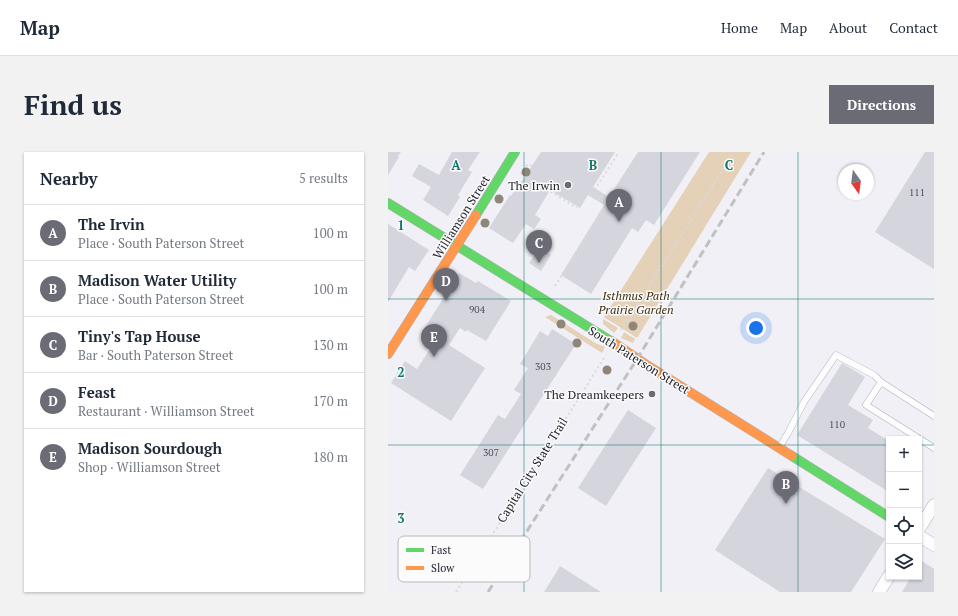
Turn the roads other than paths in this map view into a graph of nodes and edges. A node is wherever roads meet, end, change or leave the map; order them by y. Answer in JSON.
{"nodes":[{"id":1,"x":515,"y":152,"type":"edge"},
{"id":2,"x":388,"y":203,"type":"edge"},
{"id":3,"x":457,"y":246,"type":"junction"},
{"id":4,"x":388,"y":354,"type":"edge"},
{"id":5,"x":881,"y":382,"type":"junction"},
{"id":6,"x":934,"y":416,"type":"edge"},
{"id":7,"x":778,"y":448,"type":"junction"},
{"id":8,"x":934,"y":448,"type":"edge"},
{"id":9,"x":934,"y":505,"type":"edge"},
{"id":10,"x":886,"y":515,"type":"edge"},
{"id":11,"x":922,"y":524,"type":"edge"},
{"id":12,"x":922,"y":538,"type":"edge"},
{"id":13,"x":934,"y":545,"type":"edge"},
{"id":14,"x":886,"y":580,"type":"edge"},
{"id":15,"x":879,"y":592,"type":"edge"}],
"edges":[{"from":1,"to":3,"type":"street","name":"Williamson Street"},
{"from":2,"to":3,"type":"street","name":"South Paterson Street"},
{"from":3,"to":4,"type":"street","name":"Williamson Street"},
{"from":3,"to":7,"type":"street","name":"South Paterson Street"},
{"from":5,"to":6,"type":"lane"},
{"from":5,"to":7,"type":"lane"},
{"from":5,"to":8,"type":"lane"},
{"from":7,"to":10,"type":"street","name":"South Paterson Street"},
{"from":9,"to":11,"type":"street"},
{"from":12,"to":13,"type":"street"},
{"from":14,"to":15,"type":"street"}]}
